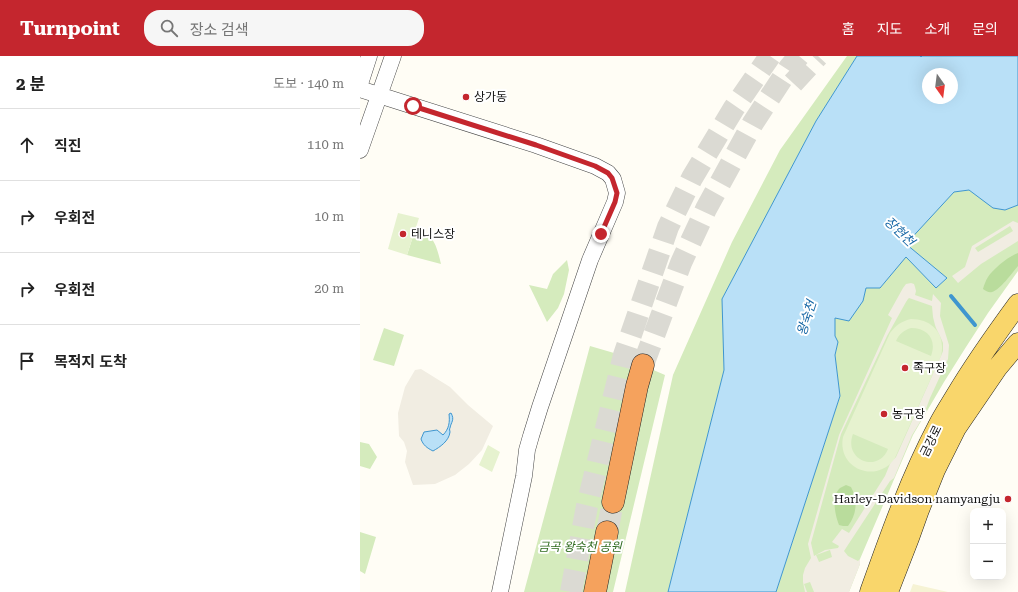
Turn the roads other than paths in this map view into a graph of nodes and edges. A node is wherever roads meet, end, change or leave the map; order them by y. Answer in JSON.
{"nodes":[{"id":1,"x":369,"y":56,"type":"edge"},
{"id":2,"x":393,"y":56,"type":"edge"},
{"id":3,"x":360,"y":84,"type":"edge"},
{"id":4,"x":360,"y":88,"type":"edge"},
{"id":5,"x":379,"y":95,"type":"junction"},
{"id":6,"x":360,"y":150,"type":"edge"},
{"id":7,"x":1018,"y":304,"type":"edge"},
{"id":8,"x":1017,"y":344,"type":"edge"},
{"id":9,"x":643,"y":365,"type":"tunnel mouth"},
{"id":10,"x":613,"y":502,"type":"tunnel mouth"},
{"id":11,"x":607,"y":532,"type":"tunnel mouth"},
{"id":12,"x":500,"y":592,"type":"edge"},
{"id":13,"x":595,"y":592,"type":"edge"},
{"id":14,"x":870,"y":592,"type":"edge"},
{"id":15,"x":888,"y":592,"type":"edge"}],
"edges":[{"from":1,"to":3,"type":"street"},
{"from":2,"to":5,"type":"street"},
{"from":4,"to":5,"type":"street"},
{"from":5,"to":6,"type":"street"},
{"from":5,"to":12,"type":"street"},
{"from":7,"to":14,"type":"main road","name":"금강로"},
{"from":8,"to":15,"type":"main road","name":"금강로"},
{"from":9,"to":10,"type":"highway"},
{"from":11,"to":13,"type":"highway"}]}
